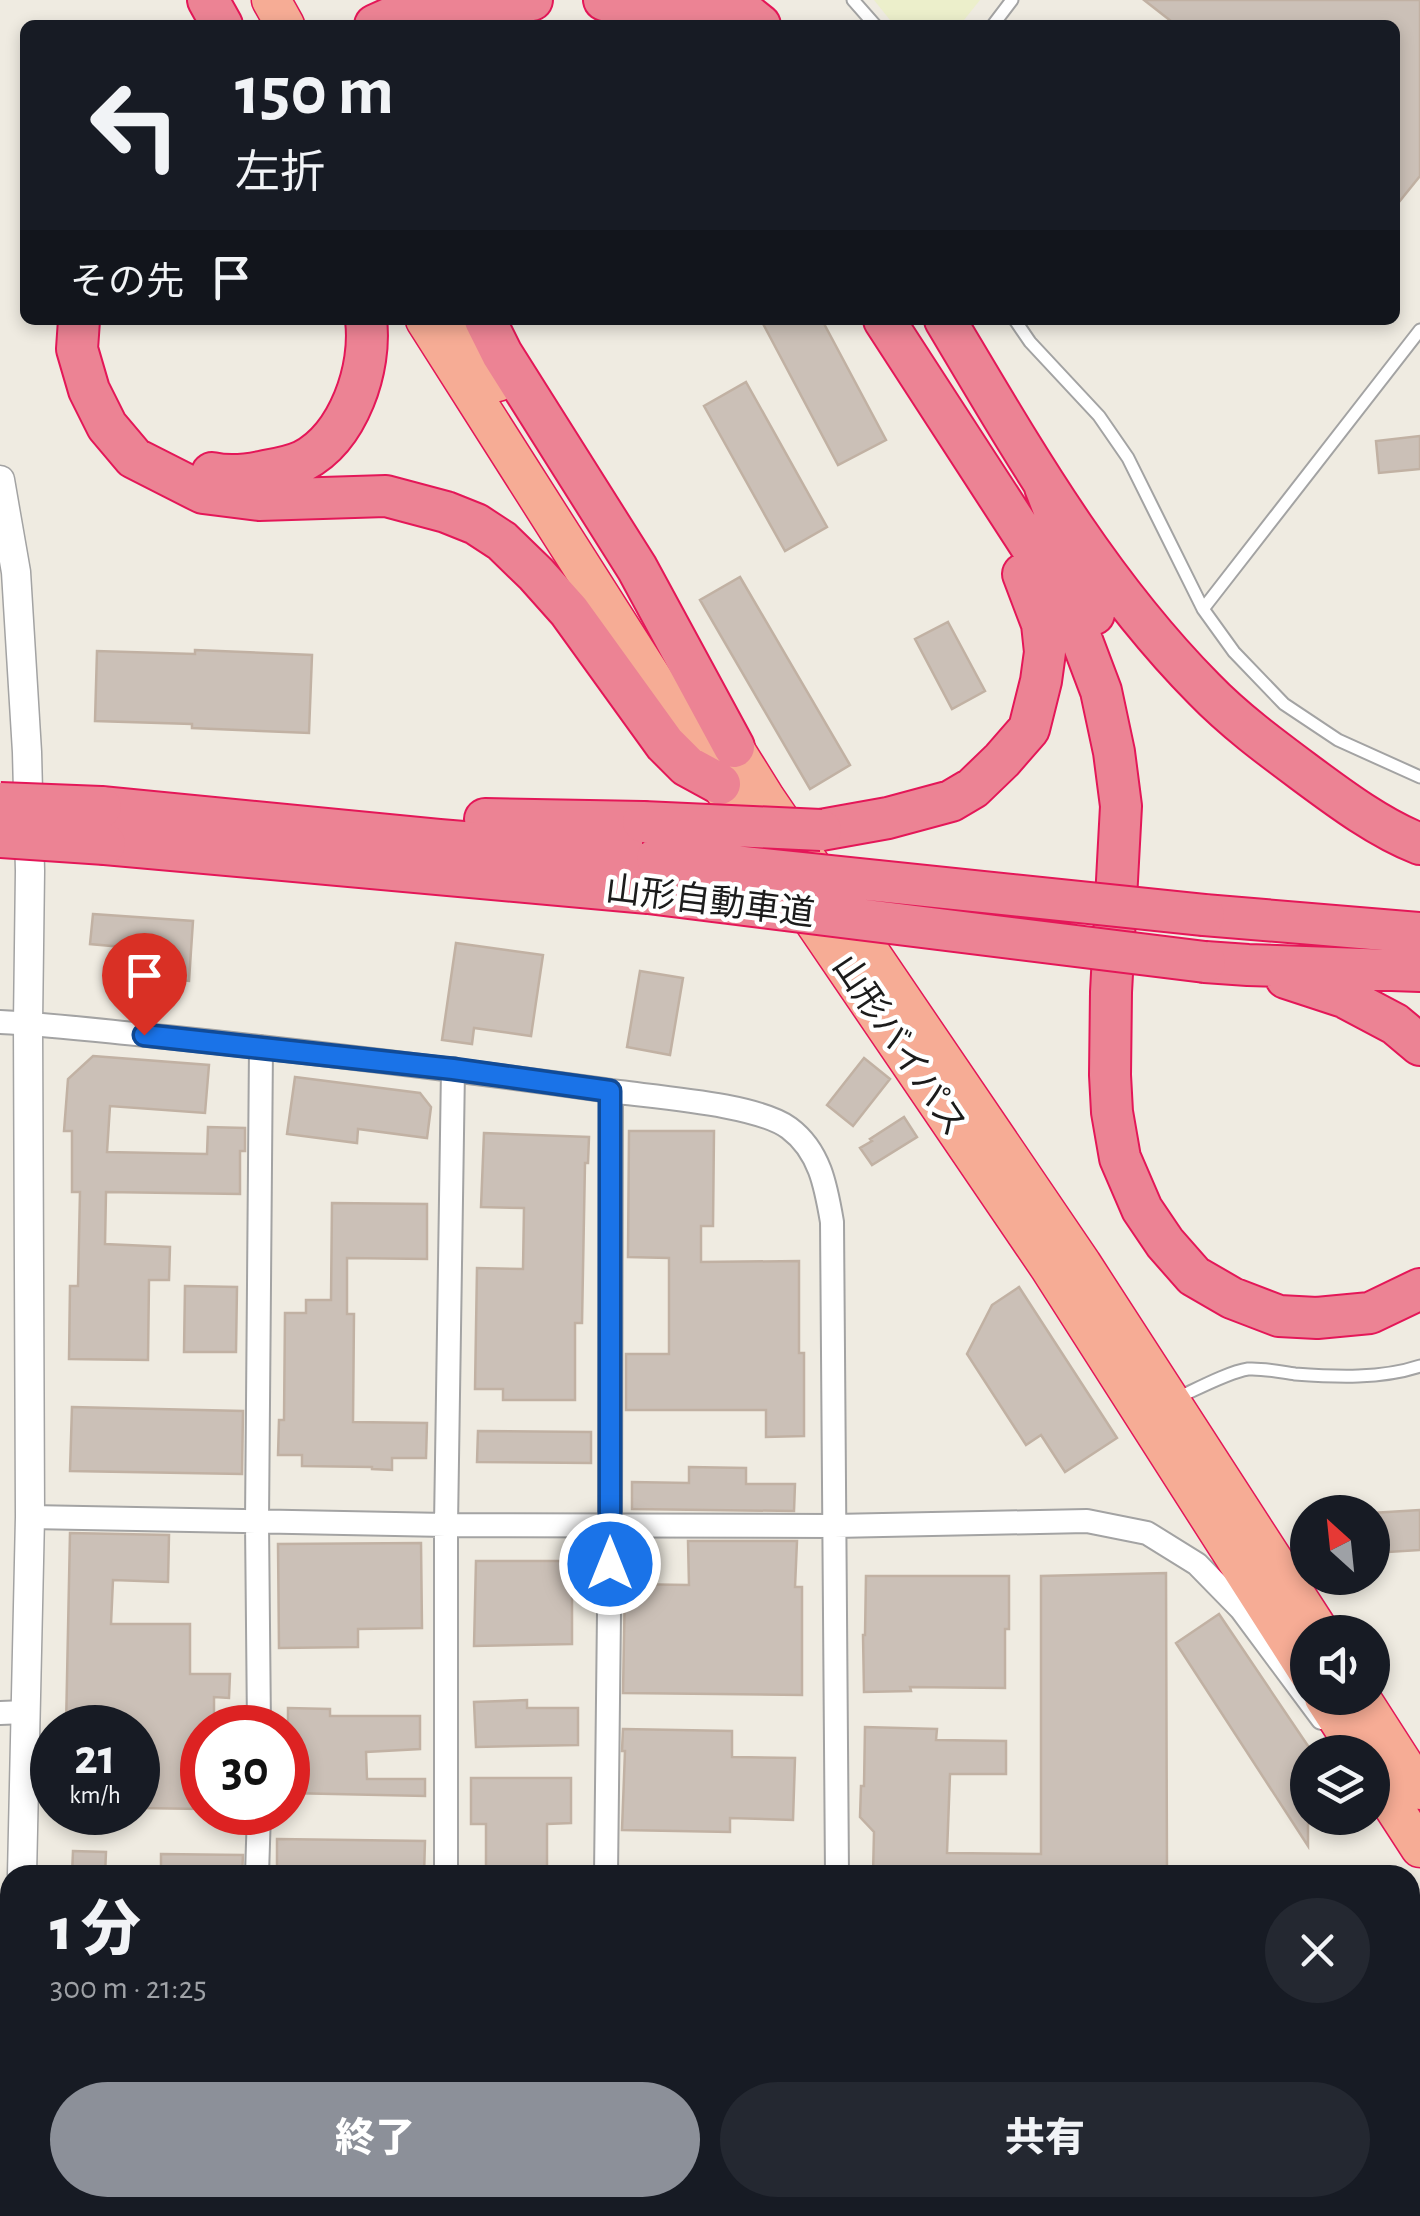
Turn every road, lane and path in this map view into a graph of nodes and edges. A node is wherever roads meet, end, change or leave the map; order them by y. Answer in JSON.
{"nodes":[{"id":1,"x":431,"y":0,"type":"edge"},
{"id":2,"x":532,"y":0,"type":"edge"},
{"id":3,"x":604,"y":0,"type":"edge"},
{"id":4,"x":674,"y":0,"type":"edge"},
{"id":5,"x":729,"y":0,"type":"edge"},
{"id":6,"x":853,"y":0,"type":"edge"},
{"id":7,"x":1012,"y":0,"type":"edge"},
{"id":8,"x":385,"y":20,"type":"edge"},
{"id":9,"x":436,"y":20,"type":"edge"},
{"id":10,"x":674,"y":20,"type":"edge"},
{"id":11,"x":717,"y":20,"type":"edge"},
{"id":12,"x":754,"y":20,"type":"edge"},
{"id":13,"x":871,"y":20,"type":"edge"},
{"id":14,"x":997,"y":20,"type":"edge"},
{"id":15,"x":79,"y":325,"type":"edge"},
{"id":16,"x":103,"y":325,"type":"edge"},
{"id":17,"x":367,"y":325,"type":"edge"},
{"id":18,"x":428,"y":325,"type":"edge"},
{"id":19,"x":463,"y":325,"type":"edge"},
{"id":20,"x":488,"y":325,"type":"edge"},
{"id":21,"x":887,"y":325,"type":"edge"},
{"id":22,"x":948,"y":325,"type":"edge"},
{"id":23,"x":1018,"y":325,"type":"edge"},
{"id":24,"x":1420,"y":330,"type":"edge"},
{"id":25,"x":976,"y":462,"type":"junction"},
{"id":26,"x":0,"y":480,"type":"edge"},
{"id":27,"x":1045,"y":487,"type":"junction"},
{"id":28,"x":3,"y":512,"type":"edge"},
{"id":29,"x":1203,"y":609,"type":"junction"},
{"id":30,"x":734,"y":746,"type":"junction"},
{"id":31,"x":1420,"y":777,"type":"edge"},
{"id":32,"x":720,"y":784,"type":"junction"},
{"id":33,"x":0,"y":803,"type":"edge"},
{"id":34,"x":103,"y":826,"type":"junction"},
{"id":35,"x":0,"y":837,"type":"edge"},
{"id":36,"x":1420,"y":844,"type":"edge"},
{"id":37,"x":650,"y":858,"type":"junction"},
{"id":38,"x":1420,"y":933,"type":"edge"},
{"id":39,"x":1248,"y":965,"type":"junction"},
{"id":40,"x":1420,"y":971,"type":"edge"},
{"id":41,"x":14,"y":1022,"type":"edge"},
{"id":42,"x":1420,"y":1044,"type":"edge"},
{"id":43,"x":261,"y":1046,"type":"junction"},
{"id":44,"x":453,"y":1069,"type":"junction"},
{"id":45,"x":610,"y":1091,"type":"junction"},
{"id":46,"x":1420,"y":1260,"type":"edge"},
{"id":47,"x":1420,"y":1289,"type":"edge"},
{"id":48,"x":1420,"y":1366,"type":"edge"},
{"id":49,"x":1172,"y":1400,"type":"junction"},
{"id":50,"x":30,"y":1517,"type":"junction"},
{"id":51,"x":257,"y":1522,"type":"junction"},
{"id":52,"x":610,"y":1524,"type":"junction"},
{"id":53,"x":446,"y":1525,"type":"junction"},
{"id":54,"x":834,"y":1526,"type":"junction"},
{"id":55,"x":1309,"y":1615,"type":"edge"},
{"id":56,"x":1290,"y":1644,"type":"edge"},
{"id":57,"x":259,"y":1705,"type":"edge"},
{"id":58,"x":13,"y":1712,"type":"edge"},
{"id":59,"x":1372,"y":1715,"type":"edge"},
{"id":60,"x":1335,"y":1735,"type":"edge"},
{"id":61,"x":1420,"y":1790,"type":"edge"},
{"id":62,"x":1390,"y":1802,"type":"edge"},
{"id":63,"x":1390,"y":1809,"type":"edge"},
{"id":64,"x":258,"y":1835,"type":"edge"},
{"id":65,"x":1420,"y":1849,"type":"edge"},
{"id":66,"x":21,"y":1865,"type":"edge"},
{"id":67,"x":257,"y":1865,"type":"edge"},
{"id":68,"x":446,"y":1865,"type":"edge"},
{"id":69,"x":606,"y":1865,"type":"edge"},
{"id":70,"x":838,"y":1865,"type":"edge"}],
"edges":[{"from":1,"to":8,"type":"highway"},
{"from":2,"to":9,"type":"highway"},
{"from":3,"to":10,"type":"highway"},
{"from":4,"to":11,"type":"highway"},
{"from":5,"to":12,"type":"highway"},
{"from":6,"to":13,"type":"lane"},
{"from":7,"to":14,"type":"lane"},
{"from":15,"to":32,"type":"highway"},
{"from":16,"to":17,"type":"highway"},
{"from":18,"to":32,"type":"highway","name":"山形バイパス"},
{"from":19,"to":30,"type":"highway","name":"山形バイパス"},
{"from":20,"to":30,"type":"highway"},
{"from":21,"to":25,"type":"highway"},
{"from":22,"to":27,"type":"highway"},
{"from":23,"to":29,"type":"lane"},
{"from":24,"to":29,"type":"lane"},
{"from":25,"to":37,"type":"highway","bridge":true},
{"from":25,"to":47,"type":"highway"},
{"from":26,"to":28,"type":"street"},
{"from":27,"to":36,"type":"highway"},
{"from":27,"to":46,"type":"highway"},
{"from":28,"to":41,"type":"street"},
{"from":29,"to":31,"type":"lane"},
{"from":30,"to":49,"type":"highway","name":"山形バイパス"},
{"from":32,"to":56,"type":"highway","name":"山形バイパス"},
{"from":33,"to":34,"type":"highway","name":"山形自動車道","bridge":true},
{"from":34,"to":35,"type":"highway","name":"山形自動車道","bridge":true},
{"from":34,"to":37,"type":"highway","name":"山形自動車道"},
{"from":37,"to":38,"type":"highway","name":"山形自動車道","bridge":true},
{"from":37,"to":39,"type":"highway","name":"山形自動車道","bridge":true},
{"from":39,"to":40,"type":"highway","name":"山形自動車道"},
{"from":39,"to":42,"type":"highway"},
{"from":41,"to":43,"type":"street"},
{"from":41,"to":50,"type":"street"},
{"from":43,"to":44,"type":"street"},
{"from":43,"to":51,"type":"street"},
{"from":44,"to":45,"type":"street"},
{"from":44,"to":53,"type":"street"},
{"from":45,"to":52,"type":"street"},
{"from":45,"to":54,"type":"street"},
{"from":48,"to":49,"type":"lane"},
{"from":49,"to":55,"type":"highway","name":"山形バイパス"},
{"from":50,"to":51,"type":"street"},
{"from":50,"to":58,"type":"street"},
{"from":51,"to":53,"type":"street"},
{"from":51,"to":57,"type":"street"},
{"from":52,"to":53,"type":"street"},
{"from":52,"to":54,"type":"street"},
{"from":52,"to":69,"type":"street"},
{"from":53,"to":68,"type":"street"},
{"from":54,"to":60,"type":"street"},
{"from":54,"to":70,"type":"street"},
{"from":58,"to":66,"type":"street"},
{"from":59,"to":61,"type":"highway"},
{"from":62,"to":65,"type":"highway"},
{"from":63,"to":65,"type":"street"},
{"from":64,"to":67,"type":"street"}]}
